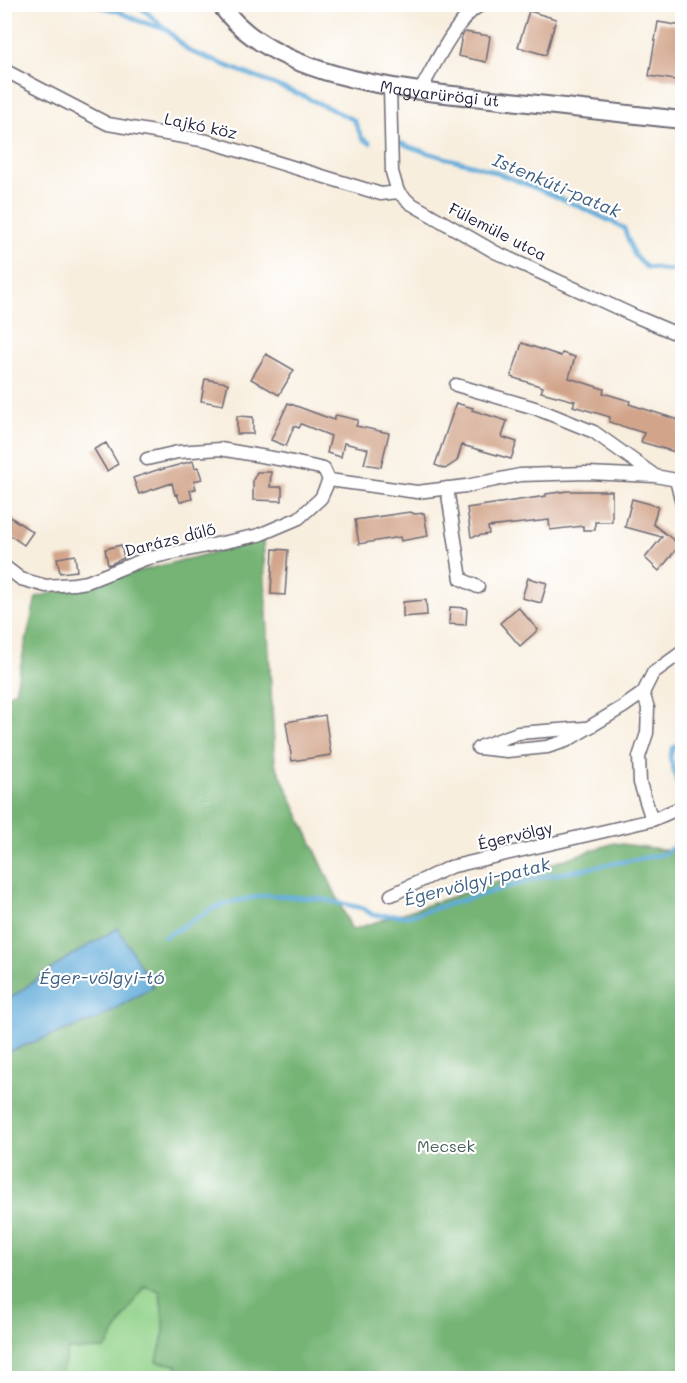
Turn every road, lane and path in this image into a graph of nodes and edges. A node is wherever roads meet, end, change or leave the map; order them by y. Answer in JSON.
{"nodes":[{"id":1,"x":220,"y":4,"type":"edge"},
{"id":2,"x":480,"y":5,"type":"edge"},
{"id":3,"x":4,"y":70,"type":"edge"},
{"id":4,"x":390,"y":87,"type":"junction"},
{"id":5,"x":420,"y":91,"type":"junction"},
{"id":6,"x":682,"y":120,"type":"edge"},
{"id":7,"x":398,"y":192,"type":"junction"},
{"id":8,"x":682,"y":336,"type":"edge"},
{"id":9,"x":456,"y":385,"type":"dead end"},
{"id":10,"x":147,"y":459,"type":"dead end"},
{"id":11,"x":655,"y":476,"type":"junction"},
{"id":12,"x":329,"y":480,"type":"junction"},
{"id":13,"x":680,"y":481,"type":"edge"},
{"id":14,"x":447,"y":488,"type":"junction"},
{"id":15,"x":682,"y":503,"type":"edge"},
{"id":16,"x":4,"y":566,"type":"edge"},
{"id":17,"x":478,"y":586,"type":"dead end"},
{"id":18,"x":682,"y":652,"type":"edge"},
{"id":19,"x":643,"y":693,"type":"junction"},
{"id":20,"x":587,"y":728,"type":"junction"},
{"id":21,"x":680,"y":808,"type":"edge"},
{"id":22,"x":652,"y":820,"type":"junction"},
{"id":23,"x":391,"y":896,"type":"dead end"}],
"edges":[{"from":1,"to":4,"type":"main road","name":"Magyarürögi út"},
{"from":2,"to":5,"type":"street"},
{"from":3,"to":7,"type":"street","name":"Lajkó köz"},
{"from":4,"to":5,"type":"main road","name":"Magyarürögi út"},
{"from":4,"to":7,"type":"street"},
{"from":5,"to":6,"type":"main road","name":"Magyarürögi út"},
{"from":7,"to":8,"type":"street","name":"Fülemüle utca"},
{"from":9,"to":11,"type":"street"},
{"from":10,"to":12,"type":"street"},
{"from":11,"to":13,"type":"street"},
{"from":11,"to":14,"type":"street"},
{"from":12,"to":14,"type":"street"},
{"from":12,"to":16,"type":"street","name":"Darázs dűlő"},
{"from":13,"to":15,"type":"street"},
{"from":14,"to":17,"type":"street"},
{"from":18,"to":19,"type":"street"},
{"from":19,"to":20,"type":"street"},
{"from":19,"to":22,"type":"street"},
{"from":20,"to":20,"type":"street"},
{"from":21,"to":22,"type":"street","name":"Égervölgy"},
{"from":22,"to":23,"type":"street","name":"Égervölgy"}]}
